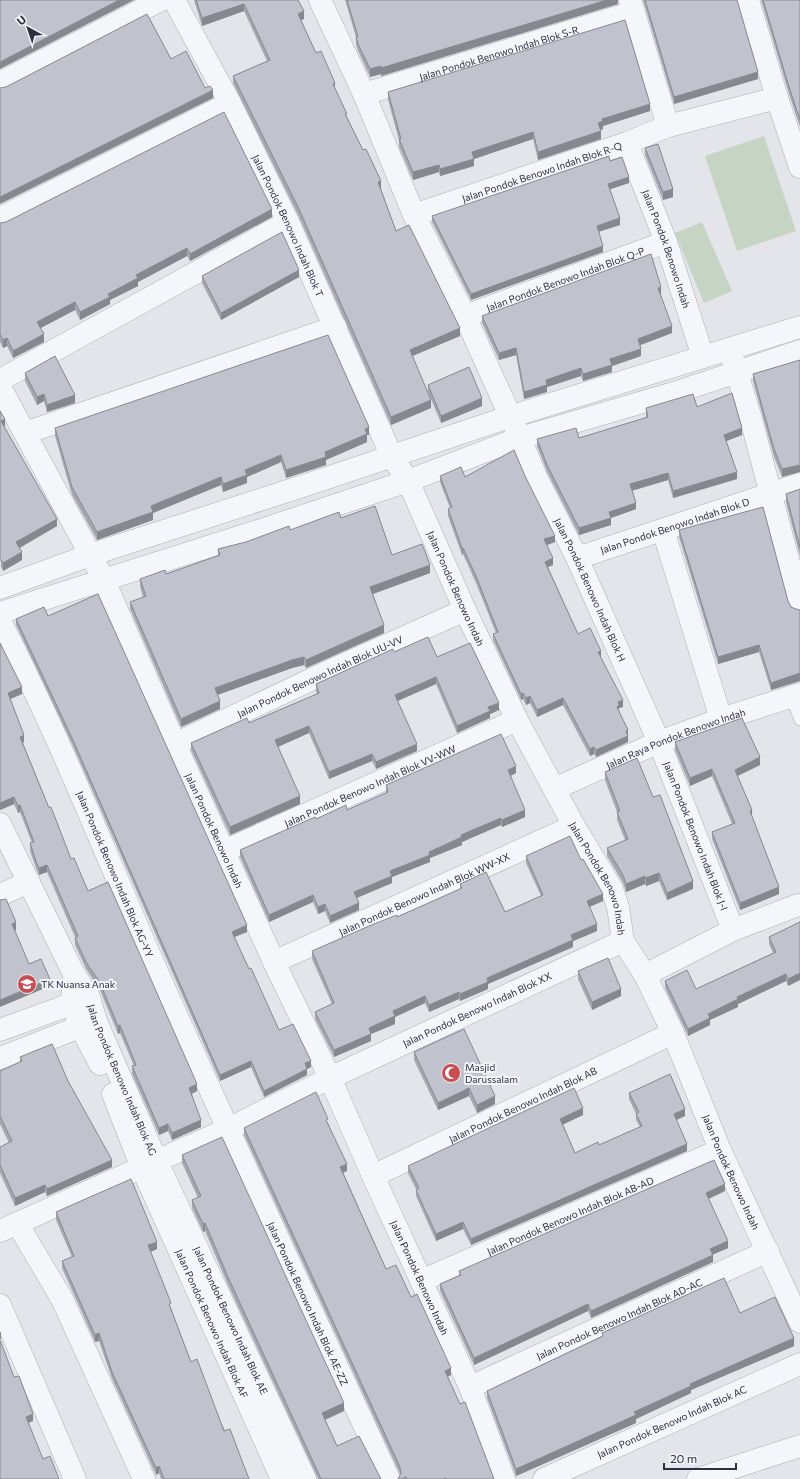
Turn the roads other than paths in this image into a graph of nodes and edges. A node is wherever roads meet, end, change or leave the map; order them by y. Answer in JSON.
{"nodes":[{"id":1,"x":161,"y":0,"type":"edge"},
{"id":2,"x":174,"y":0,"type":"edge"},
{"id":3,"x":320,"y":0,"type":"edge"},
{"id":4,"x":748,"y":0,"type":"edge"},
{"id":5,"x":632,"y":6,"type":"edge"},
{"id":6,"x":0,"y":83,"type":"edge"},
{"id":7,"x":364,"y":94,"type":"junction"},
{"id":8,"x":777,"y":98,"type":"junction"},
{"id":9,"x":230,"y":103,"type":"junction"},
{"id":10,"x":668,"y":126,"type":"junction"},
{"id":11,"x":626,"y":143,"type":"junction"},
{"id":12,"x":800,"y":167,"type":"edge"},
{"id":13,"x":414,"y":215,"type":"junction"},
{"id":14,"x":0,"y":218,"type":"edge"},
{"id":15,"x":288,"y":222,"type":"junction"},
{"id":16,"x":666,"y":242,"type":"junction"},
{"id":17,"x":465,"y":316,"type":"junction"},
{"id":18,"x":336,"y":327,"type":"junction"},
{"id":19,"x":800,"y":327,"type":"edge"},
{"id":20,"x":730,"y":349,"type":"junction"},
{"id":21,"x":800,"y":351,"type":"edge"},
{"id":22,"x":703,"y":357,"type":"junction"},
{"id":23,"x":737,"y":373,"type":"junction"},
{"id":24,"x":0,"y":380,"type":"edge"},
{"id":25,"x":0,"y":387,"type":"edge"},
{"id":26,"x":510,"y":417,"type":"junction"},
{"id":27,"x":25,"y":433,"type":"junction"},
{"id":28,"x":520,"y":438,"type":"junction"},
{"id":29,"x":392,"y":457,"type":"junction"},
{"id":30,"x":408,"y":481,"type":"junction"},
{"id":31,"x":800,"y":484,"type":"edge"},
{"id":32,"x":772,"y":494,"type":"junction"},
{"id":33,"x":663,"y":530,"type":"junction"},
{"id":34,"x":90,"y":555,"type":"junction"},
{"id":35,"x":577,"y":558,"type":"junction"},
{"id":36,"x":104,"y":580,"type":"junction"},
{"id":37,"x":0,"y":588,"type":"edge"},
{"id":38,"x":800,"y":605,"type":"edge"},
{"id":39,"x":465,"y":610,"type":"junction"},
{"id":40,"x":0,"y":613,"type":"edge"},
{"id":41,"x":0,"y":621,"type":"edge"},
{"id":42,"x":795,"y":696,"type":"edge"},
{"id":43,"x":721,"y":719,"type":"junction"},
{"id":44,"x":517,"y":720,"type":"junction"},
{"id":45,"x":800,"y":720,"type":"edge"},
{"id":46,"x":659,"y":742,"type":"junction"},
{"id":47,"x":175,"y":744,"type":"junction"},
{"id":48,"x":554,"y":789,"type":"junction"},
{"id":49,"x":0,"y":824,"type":"edge"},
{"id":50,"x":574,"y":826,"type":"junction"},
{"id":51,"x":224,"y":851,"type":"junction"},
{"id":52,"x":29,"y":882,"type":"junction"},
{"id":53,"x":0,"y":895,"type":"edge"},
{"id":54,"x":798,"y":905,"type":"dead end"},
{"id":55,"x":733,"y":930,"type":"junction"},
{"id":56,"x":623,"y":941,"type":"junction"},
{"id":57,"x":274,"y":962,"type":"junction"},
{"id":58,"x":645,"y":975,"type":"junction"},
{"id":59,"x":80,"y":1000,"type":"junction"},
{"id":60,"x":88,"y":1023,"type":"junction"},
{"id":61,"x":0,"y":1030,"type":"edge"},
{"id":62,"x":673,"y":1033,"type":"junction"},
{"id":63,"x":0,"y":1058,"type":"edge"},
{"id":64,"x":330,"y":1078,"type":"junction"},
{"id":65,"x":228,"y":1129,"type":"junction"},
{"id":66,"x":720,"y":1150,"type":"junction"},
{"id":67,"x":149,"y":1165,"type":"junction"},
{"id":68,"x":373,"y":1176,"type":"junction"},
{"id":69,"x":8,"y":1227,"type":"edge"},
{"id":70,"x":768,"y":1251,"type":"junction"},
{"id":71,"x":421,"y":1281,"type":"junction"},
{"id":72,"x":0,"y":1305,"type":"edge"},
{"id":73,"x":800,"y":1322,"type":"edge"},
{"id":74,"x":800,"y":1364,"type":"edge"},
{"id":75,"x":470,"y":1387,"type":"junction"},
{"id":76,"x":800,"y":1446,"type":"edge"},
{"id":77,"x":75,"y":1479,"type":"edge"},
{"id":78,"x":144,"y":1479,"type":"edge"},
{"id":79,"x":282,"y":1479,"type":"edge"},
{"id":80,"x":305,"y":1479,"type":"edge"},
{"id":81,"x":389,"y":1479,"type":"edge"},
{"id":82,"x":504,"y":1479,"type":"edge"},
{"id":83,"x":544,"y":1479,"type":"edge"},
{"id":84,"x":698,"y":1479,"type":"edge"}],
"edges":[{"from":1,"to":6,"type":"street"},
{"from":2,"to":9,"type":"street","name":"Jalan Pondok Benowo Indah Blok T"},
{"from":3,"to":7,"type":"street"},
{"from":4,"to":8,"type":"street"},
{"from":5,"to":7,"type":"street","name":"Jalan Pondok Benowo Indah Blok S-R"},
{"from":5,"to":10,"type":"street"},
{"from":7,"to":13,"type":"street"},
{"from":8,"to":10,"type":"street"},
{"from":8,"to":12,"type":"street"},
{"from":9,"to":14,"type":"street"},
{"from":9,"to":15,"type":"street","name":"Jalan Pondok Benowo Indah Blok T"},
{"from":10,"to":11,"type":"street","name":"Jalan Pondok Benowo Indah Blok R-Q"},
{"from":11,"to":13,"type":"street","name":"Jalan Pondok Benowo Indah Blok R-Q"},
{"from":11,"to":16,"type":"street","name":"Jalan Pondok Benowo Indah"},
{"from":13,"to":17,"type":"street"},
{"from":15,"to":18,"type":"street","name":"Jalan Pondok Benowo Indah Blok T"},
{"from":15,"to":24,"type":"street"},
{"from":16,"to":17,"type":"street","name":"Jalan Pondok Benowo Indah Blok Q-P"},
{"from":16,"to":22,"type":"street","name":"Jalan Pondok Benowo Indah"},
{"from":17,"to":26,"type":"street"},
{"from":18,"to":27,"type":"street"},
{"from":18,"to":29,"type":"street","name":"Jalan Pondok Benowo Indah Blok T"},
{"from":19,"to":20,"type":"street"},
{"from":20,"to":22,"type":"street"},
{"from":20,"to":23,"type":"street"},
{"from":21,"to":23,"type":"street"},
{"from":22,"to":26,"type":"street"},
{"from":23,"to":28,"type":"street"},
{"from":23,"to":32,"type":"street"},
{"from":25,"to":27,"type":"street","name":"Jalan Pondok Benowo Indah"},
{"from":26,"to":28,"type":"street"},
{"from":26,"to":29,"type":"street"},
{"from":27,"to":34,"type":"street","name":"Jalan Pondok Benowo Indah"},
{"from":28,"to":30,"type":"street"},
{"from":28,"to":35,"type":"street","name":"Jalan Pondok Benowo Indah Blok H"},
{"from":29,"to":30,"type":"street","name":"Jalan Pondok Benowo Indah"},
{"from":29,"to":34,"type":"street"},
{"from":30,"to":36,"type":"street"},
{"from":30,"to":39,"type":"street","name":"Jalan Pondok Benowo Indah"},
{"from":31,"to":32,"type":"street","name":"Jalan Pondok Benowo Indah Blok D"},
{"from":32,"to":33,"type":"street","name":"Jalan Pondok Benowo Indah Blok D"},
{"from":32,"to":38,"type":"street"},
{"from":33,"to":35,"type":"street","name":"Jalan Pondok Benowo Indah Blok D"},
{"from":33,"to":43,"type":"street"},
{"from":34,"to":36,"type":"street","name":"Jalan Pondok Benowo Indah"},
{"from":34,"to":37,"type":"street"},
{"from":35,"to":46,"type":"street","name":"Jalan Pondok Benowo Indah Blok H"},
{"from":36,"to":40,"type":"street"},
{"from":36,"to":47,"type":"street","name":"Jalan Pondok Benowo Indah"},
{"from":39,"to":44,"type":"street","name":"Jalan Pondok Benowo Indah"},
{"from":39,"to":47,"type":"street","name":"Jalan Pondok Benowo Indah Blok UU-VV"},
{"from":41,"to":65,"type":"street","name":"Jalan Pondok Benowo Indah Blok AG-YY"},
{"from":42,"to":43,"type":"street","name":"Jalan Raya Pondok Benowo Indah"},
{"from":42,"to":45,"type":"lane"},
{"from":43,"to":46,"type":"street","name":"Jalan Raya Pondok Benowo Indah"},
{"from":44,"to":48,"type":"street","name":"Jalan Pondok Benowo Indah"},
{"from":44,"to":51,"type":"street","name":"Jalan Pondok Benowo Indah Blok VV-WW"},
{"from":46,"to":48,"type":"street","name":"Jalan Raya Pondok Benowo Indah"},
{"from":46,"to":55,"type":"street","name":"Jalan Pondok Benowo Indah Blok J-I"},
{"from":47,"to":51,"type":"street","name":"Jalan Pondok Benowo Indah"},
{"from":48,"to":50,"type":"street","name":"Jalan Pondok Benowo Indah"},
{"from":49,"to":52,"type":"street"},
{"from":50,"to":56,"type":"street","name":"Jalan Pondok Benowo Indah"},
{"from":50,"to":57,"type":"street","name":"Jalan Pondok Benowo Indah Blok WW-XX"},
{"from":51,"to":57,"type":"street","name":"Jalan Pondok Benowo Indah"},
{"from":52,"to":53,"type":"street"},
{"from":52,"to":59,"type":"street"},
{"from":54,"to":55,"type":"street"},
{"from":55,"to":58,"type":"street"},
{"from":56,"to":58,"type":"street","name":"Jalan Pondok Benowo Indah"},
{"from":56,"to":64,"type":"street","name":"Jalan Pondok Benowo Indah Blok XX"},
{"from":57,"to":64,"type":"street","name":"Jalan Pondok Benowo Indah"},
{"from":58,"to":62,"type":"street","name":"Jalan Pondok Benowo Indah"},
{"from":59,"to":60,"type":"street"},
{"from":59,"to":61,"type":"street"},
{"from":60,"to":63,"type":"street"},
{"from":60,"to":67,"type":"street"},
{"from":62,"to":66,"type":"street","name":"Jalan Pondok Benowo Indah"},
{"from":62,"to":68,"type":"street","name":"Jalan Pondok Benowo Indah Blok AB"},
{"from":64,"to":65,"type":"street"},
{"from":64,"to":68,"type":"street","name":"Jalan Pondok Benowo Indah"},
{"from":65,"to":67,"type":"street"},
{"from":65,"to":81,"type":"street","name":"Jalan Pondok Benowo Indah Blok AE-ZZ"},
{"from":66,"to":70,"type":"street","name":"Jalan Pondok Benowo Indah"},
{"from":66,"to":71,"type":"street","name":"Jalan Pondok Benowo Indah Blok AB-AD"},
{"from":67,"to":69,"type":"street"},
{"from":67,"to":79,"type":"street","name":"Jalan Pondok Benowo Indah Blok AF"},
{"from":67,"to":80,"type":"street","name":"Jalan Pondok Benowo Indah Blok AE"},
{"from":68,"to":71,"type":"street","name":"Jalan Pondok Benowo Indah"},
{"from":69,"to":78,"type":"street"},
{"from":70,"to":73,"type":"street","name":"Jalan Pondok Benowo Indah"},
{"from":70,"to":75,"type":"street","name":"Jalan Pondok Benowo Indah Blok AD-AC"},
{"from":71,"to":75,"type":"street","name":"Jalan Pondok Benowo Indah"},
{"from":72,"to":77,"type":"street"},
{"from":74,"to":83,"type":"street","name":"Jalan Pondok Benowo Indah Blok AC"},
{"from":75,"to":82,"type":"street","name":"Jalan Pondok Benowo Indah"},
{"from":76,"to":84,"type":"street"}]}
